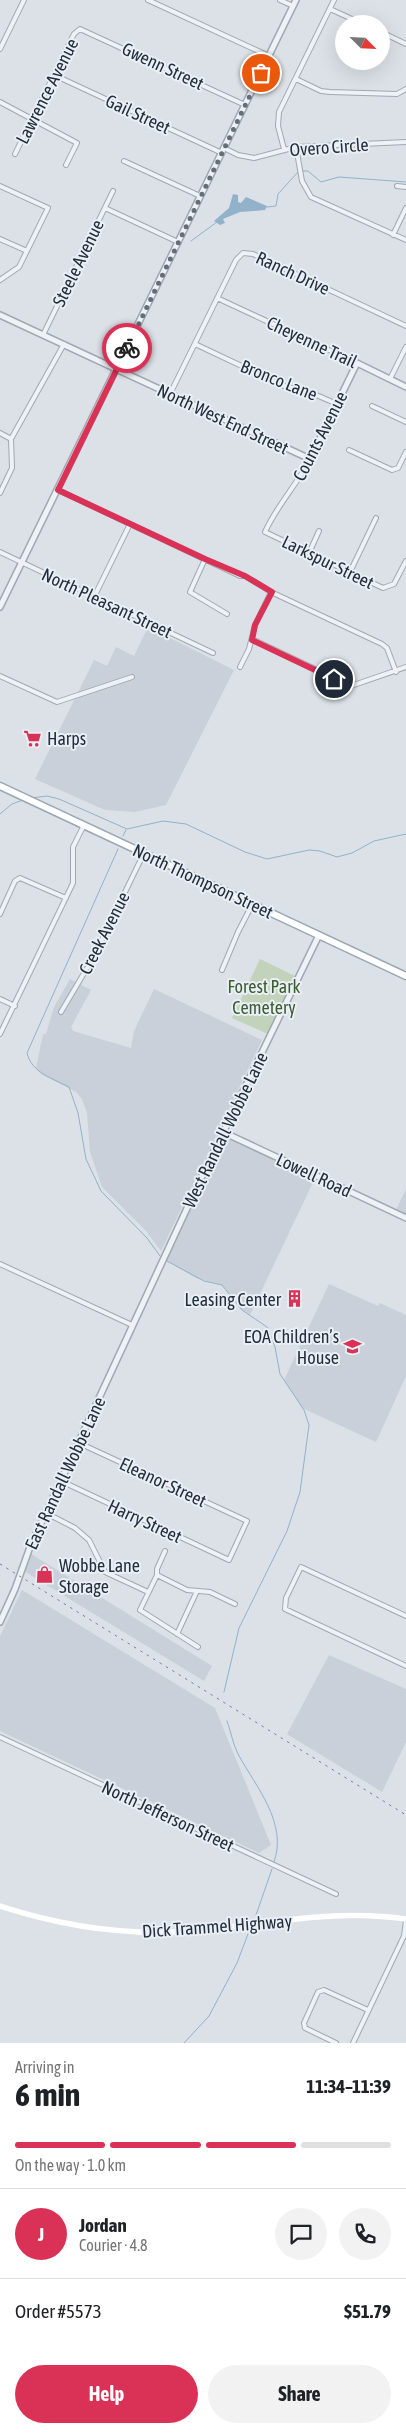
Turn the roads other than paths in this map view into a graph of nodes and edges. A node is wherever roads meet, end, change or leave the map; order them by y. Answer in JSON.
{"nodes":[{"id":1,"x":24,"y":0,"type":"edge"},
{"id":2,"x":148,"y":0,"type":"edge"},
{"id":3,"x":280,"y":0,"type":"edge"},
{"id":4,"x":296,"y":0,"type":"edge"},
{"id":5,"x":334,"y":0,"type":"edge"},
{"id":6,"x":293,"y":6,"type":"junction"},
{"id":7,"x":330,"y":9,"type":"junction"},
{"id":8,"x":343,"y":15,"type":"edge"},
{"id":9,"x":80,"y":29,"type":"joint"},
{"id":10,"x":390,"y":36,"type":"edge"},
{"id":11,"x":406,"y":44,"type":"edge"},
{"id":12,"x":0,"y":49,"type":"edge"},
{"id":13,"x":269,"y":56,"type":"junction"},
{"id":14,"x":54,"y":75,"type":"junction"},
{"id":15,"x":296,"y":79,"type":"junction"},
{"id":16,"x":406,"y":89,"type":"edge"},
{"id":17,"x":0,"y":102,"type":"edge"},
{"id":18,"x":245,"y":105,"type":"junction"},
{"id":19,"x":33,"y":118,"type":"junction"},
{"id":20,"x":406,"y":142,"type":"edge"},
{"id":21,"x":296,"y":147,"type":"junction"},
{"id":22,"x":223,"y":150,"type":"junction"},
{"id":23,"x":284,"y":150,"type":"junction"},
{"id":24,"x":15,"y":154,"type":"dead end"},
{"id":25,"x":124,"y":161,"type":"dead end"},
{"id":26,"x":66,"y":165,"type":"dead end"},
{"id":27,"x":0,"y":186,"type":"edge"},
{"id":28,"x":397,"y":186,"type":"dead end"},
{"id":29,"x":406,"y":186,"type":"edge"},
{"id":30,"x":113,"y":191,"type":"dead end"},
{"id":31,"x":200,"y":196,"type":"junction"},
{"id":32,"x":105,"y":208,"type":"junction"},
{"id":33,"x":406,"y":208,"type":"edge"},
{"id":34,"x":393,"y":235,"type":"junction"},
{"id":35,"x":0,"y":239,"type":"edge"},
{"id":36,"x":406,"y":240,"type":"edge"},
{"id":37,"x":178,"y":242,"type":"junction"},
{"id":38,"x":27,"y":251,"type":"junction"},
{"id":39,"x":0,"y":280,"type":"edge"},
{"id":40,"x":217,"y":298,"type":"junction"},
{"id":41,"x":1,"y":317,"type":"edge"},
{"id":42,"x":406,"y":326,"type":"edge"},
{"id":43,"x":43,"y":334,"type":"junction"},
{"id":44,"x":64,"y":344,"type":"junction"},
{"id":45,"x":195,"y":344,"type":"junction"},
{"id":46,"x":406,"y":347,"type":"edge"},
{"id":47,"x":357,"y":363,"type":"junction"},
{"id":48,"x":116,"y":369,"type":"junction"},
{"id":49,"x":390,"y":379,"type":"junction"},
{"id":50,"x":406,"y":387,"type":"edge"},
{"id":51,"x":170,"y":394,"type":"junction"},
{"id":52,"x":337,"y":404,"type":"junction"},
{"id":53,"x":372,"y":406,"type":"dead end"},
{"id":54,"x":406,"y":422,"type":"edge"},
{"id":55,"x":0,"y":433,"type":"edge"},
{"id":56,"x":11,"y":439,"type":"junction"},
{"id":57,"x":318,"y":443,"type":"junction"},
{"id":58,"x":349,"y":450,"type":"dead end"},
{"id":59,"x":406,"y":452,"type":"edge"},
{"id":60,"x":296,"y":453,"type":"junction"},
{"id":61,"x":310,"y":459,"type":"junction"},
{"id":62,"x":58,"y":490,"type":"junction"},
{"id":63,"x":0,"y":493,"type":"edge"},
{"id":64,"x":376,"y":518,"type":"dead end"},
{"id":65,"x":130,"y":524,"type":"junction"},
{"id":66,"x":319,"y":531,"type":"dead end"},
{"id":67,"x":265,"y":532,"type":"joint"},
{"id":68,"x":0,"y":552,"type":"edge"},
{"id":69,"x":309,"y":553,"type":"junction"},
{"id":70,"x":205,"y":559,"type":"junction"},
{"id":71,"x":406,"y":561,"type":"edge"},
{"id":72,"x":22,"y":563,"type":"junction"},
{"id":73,"x":350,"y":572,"type":"junction"},
{"id":74,"x":272,"y":592,"type":"junction"},
{"id":75,"x":93,"y":596,"type":"junction"},
{"id":76,"x":0,"y":606,"type":"edge"},
{"id":77,"x":227,"y":614,"type":"dead end"},
{"id":78,"x":252,"y":640,"type":"junction"},
{"id":79,"x":214,"y":653,"type":"dead end"},
{"id":80,"x":240,"y":666,"type":"dead end"},
{"id":81,"x":406,"y":667,"type":"edge"},
{"id":82,"x":396,"y":672,"type":"junction"},
{"id":83,"x":0,"y":676,"type":"edge"},
{"id":84,"x":132,"y":677,"type":"dead end"},
{"id":85,"x":0,"y":786,"type":"edge"},
{"id":86,"x":84,"y":825,"type":"junction"},
{"id":87,"x":144,"y":853,"type":"junction"},
{"id":88,"x":66,"y":898,"type":"junction"},
{"id":89,"x":253,"y":903,"type":"junction"},
{"id":90,"x":0,"y":914,"type":"edge"},
{"id":91,"x":319,"y":935,"type":"junction"},
{"id":92,"x":222,"y":970,"type":"dead end"},
{"id":93,"x":406,"y":976,"type":"edge"},
{"id":94,"x":0,"y":999,"type":"edge"},
{"id":95,"x":15,"y":1006,"type":"junction"},
{"id":96,"x":61,"y":1012,"type":"dead end"},
{"id":97,"x":0,"y":1034,"type":"edge"},
{"id":98,"x":223,"y":1132,"type":"junction"},
{"id":99,"x":406,"y":1218,"type":"edge"},
{"id":100,"x":0,"y":1264,"type":"edge"},
{"id":101,"x":132,"y":1325,"type":"junction"},
{"id":102,"x":79,"y":1443,"type":"junction"},
{"id":103,"x":61,"y":1481,"type":"junction"},
{"id":104,"x":46,"y":1513,"type":"junction"},
{"id":105,"x":165,"y":1551,"type":"dead end"},
{"id":106,"x":229,"y":1560,"type":"joint"},
{"id":107,"x":157,"y":1576,"type":"junction"},
{"id":108,"x":196,"y":1591,"type":"junction"},
{"id":109,"x":148,"y":1592,"type":"junction"},
{"id":110,"x":235,"y":1604,"type":"dead end"},
{"id":111,"x":406,"y":1616,"type":"edge"},
{"id":112,"x":0,"y":1622,"type":"edge"},
{"id":113,"x":177,"y":1634,"type":"junction"},
{"id":114,"x":198,"y":1646,"type":"dead end"},
{"id":115,"x":406,"y":1666,"type":"edge"},
{"id":116,"x":0,"y":1737,"type":"edge"},
{"id":117,"x":336,"y":1894,"type":"dead end"},
{"id":118,"x":0,"y":1906,"type":"edge"},
{"id":119,"x":406,"y":1920,"type":"edge"},
{"id":120,"x":368,"y":2010,"type":"junction"},
{"id":121,"x":336,"y":2043,"type":"edge"},
{"id":122,"x":353,"y":2043,"type":"edge"}],
"edges":[{"from":1,"to":12,"type":"street"},
{"from":2,"to":13,"type":"street"},
{"from":3,"to":6,"type":"street"},
{"from":4,"to":6,"type":"street"},
{"from":5,"to":7,"type":"street"},
{"from":6,"to":13,"type":"street"},
{"from":7,"to":8,"type":"street"},
{"from":7,"to":15,"type":"street"},
{"from":9,"to":14,"type":"street","name":"Lawrence Avenue"},
{"from":9,"to":18,"type":"street","name":"Gwenn Street"},
{"from":10,"to":11,"type":"street"},
{"from":13,"to":18,"type":"street"},
{"from":14,"to":19,"type":"street","name":"Lawrence Avenue"},
{"from":14,"to":22,"type":"street","name":"Gail Street"},
{"from":15,"to":16,"type":"street"},
{"from":15,"to":23,"type":"street"},
{"from":17,"to":19,"type":"street"},
{"from":18,"to":22,"type":"street"},
{"from":19,"to":24,"type":"street","name":"Lawrence Avenue"},
{"from":19,"to":26,"type":"street"},
{"from":20,"to":21,"type":"street","name":"Overo Circle"},
{"from":21,"to":23,"type":"street","name":"Overo Circle"},
{"from":21,"to":34,"type":"street"},
{"from":22,"to":23,"type":"street","name":"Overo Circle"},
{"from":22,"to":31,"type":"street"},
{"from":25,"to":31,"type":"street"},
{"from":27,"to":38,"type":"street"},
{"from":28,"to":29,"type":"street"},
{"from":30,"to":32,"type":"street","name":"Steele Avenue"},
{"from":31,"to":37,"type":"street"},
{"from":32,"to":37,"type":"street"},
{"from":32,"to":43,"type":"street","name":"Steele Avenue"},
{"from":33,"to":34,"type":"street"},
{"from":34,"to":36,"type":"street"},
{"from":35,"to":38,"type":"street"},
{"from":37,"to":48,"type":"street"},
{"from":38,"to":39,"type":"street"},
{"from":40,"to":42,"type":"street","name":"Ranch Drive"},
{"from":40,"to":45,"type":"street","name":"Ranch Drive"},
{"from":40,"to":47,"type":"street","name":"Cheyenne Trail"},
{"from":41,"to":43,"type":"street","name":"North West End Street"},
{"from":43,"to":44,"type":"street","name":"North West End Street"},
{"from":44,"to":48,"type":"street","name":"North West End Street"},
{"from":44,"to":56,"type":"street"},
{"from":45,"to":51,"type":"street","name":"Ranch Drive"},
{"from":45,"to":52,"type":"street","name":"Bronco Lane"},
{"from":46,"to":49,"type":"street"},
{"from":47,"to":49,"type":"street","name":"Cheyenne Trail"},
{"from":47,"to":52,"type":"street","name":"Counts Avenue"},
{"from":48,"to":51,"type":"street","name":"North West End Street"},
{"from":48,"to":62,"type":"street"},
{"from":49,"to":50,"type":"street","name":"Cheyenne Trail"},
{"from":51,"to":60,"type":"street","name":"North West End Street"},
{"from":52,"to":57,"type":"street","name":"Counts Avenue"},
{"from":53,"to":54,"type":"street"},
{"from":55,"to":56,"type":"street"},
{"from":56,"to":63,"type":"street"},
{"from":57,"to":60,"type":"street"},
{"from":57,"to":61,"type":"street","name":"Counts Avenue"},
{"from":58,"to":59,"type":"street"},
{"from":60,"to":61,"type":"street","name":"North West End Street"},
{"from":61,"to":67,"type":"street","name":"Counts Avenue"},
{"from":62,"to":65,"type":"street"},
{"from":62,"to":72,"type":"street"},
{"from":64,"to":73,"type":"street"},
{"from":65,"to":70,"type":"street"},
{"from":65,"to":75,"type":"street"},
{"from":66,"to":69,"type":"street"},
{"from":67,"to":69,"type":"street","name":"Larkspur Street"},
{"from":68,"to":72,"type":"street","name":"North Pleasant Street"},
{"from":69,"to":73,"type":"street","name":"Larkspur Street"},
{"from":70,"to":74,"type":"street"},
{"from":70,"to":77,"type":"street"},
{"from":71,"to":73,"type":"street","name":"Larkspur Street"},
{"from":72,"to":75,"type":"street","name":"North Pleasant Street"},
{"from":72,"to":76,"type":"street"},
{"from":74,"to":78,"type":"street"},
{"from":74,"to":82,"type":"street"},
{"from":75,"to":79,"type":"street","name":"North Pleasant Street"},
{"from":78,"to":80,"type":"street"},
{"from":78,"to":82,"type":"street"},
{"from":81,"to":82,"type":"street"},
{"from":83,"to":84,"type":"street"},
{"from":85,"to":86,"type":"main road","name":"North Thompson Street"},
{"from":86,"to":87,"type":"main road","name":"North Thompson Street"},
{"from":86,"to":88,"type":"street"},
{"from":87,"to":89,"type":"main road","name":"North Thompson Street"},
{"from":87,"to":96,"type":"street","name":"Creek Avenue"},
{"from":88,"to":90,"type":"street"},
{"from":88,"to":95,"type":"street"},
{"from":89,"to":91,"type":"main road","name":"North Thompson Street"},
{"from":89,"to":92,"type":"street"},
{"from":91,"to":93,"type":"main road","name":"North Thompson Street"},
{"from":91,"to":98,"type":"street","name":"West Randall Wobbe Lane"},
{"from":94,"to":95,"type":"street"},
{"from":95,"to":97,"type":"street"},
{"from":98,"to":99,"type":"street","name":"Lowell Road"},
{"from":98,"to":101,"type":"street","name":"West Randall Wobbe Lane"},
{"from":100,"to":101,"type":"street"},
{"from":101,"to":102,"type":"street","name":"East Randall Wobbe Lane"},
{"from":102,"to":103,"type":"street","name":"East Randall Wobbe Lane"},
{"from":102,"to":106,"type":"street","name":"Eleanor Street"},
{"from":103,"to":104,"type":"street","name":"East Randall Wobbe Lane"},
{"from":103,"to":106,"type":"street","name":"Harry Street"},
{"from":104,"to":109,"type":"street"},
{"from":104,"to":112,"type":"street","name":"East Randall Wobbe Lane"},
{"from":105,"to":107,"type":"street"},
{"from":107,"to":108,"type":"street"},
{"from":107,"to":109,"type":"street"},
{"from":108,"to":110,"type":"street"},
{"from":108,"to":113,"type":"street"},
{"from":109,"to":113,"type":"street"},
{"from":111,"to":115,"type":"street"},
{"from":113,"to":114,"type":"street"},
{"from":116,"to":117,"type":"street","name":"North Jefferson Street"},
{"from":118,"to":119,"type":"main road","name":"Dick Trammel Highway"},
{"from":119,"to":120,"type":"street"},
{"from":120,"to":121,"type":"street"},
{"from":120,"to":122,"type":"street"}]}
